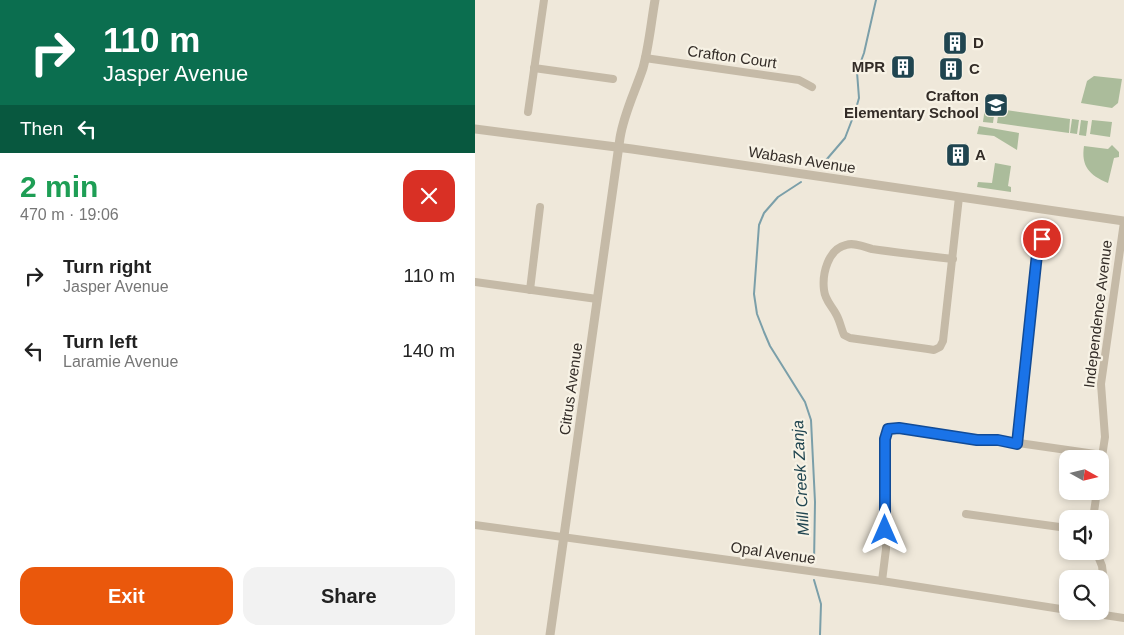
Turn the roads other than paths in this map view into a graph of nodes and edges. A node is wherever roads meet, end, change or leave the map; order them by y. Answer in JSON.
{"nodes":[{"id":1,"x":544,"y":0,"type":"edge"},
{"id":2,"x":655,"y":0,"type":"edge"},
{"id":3,"x":645,"y":58,"type":"junction"},
{"id":4,"x":534,"y":68,"type":"junction"},
{"id":5,"x":613,"y":78,"type":"dead end"},
{"id":6,"x":813,"y":87,"type":"dead end"},
{"id":7,"x":528,"y":112,"type":"dead end"},
{"id":8,"x":475,"y":129,"type":"edge"},
{"id":9,"x":619,"y":147,"type":"junction"},
{"id":10,"x":959,"y":197,"type":"junction"},
{"id":11,"x":540,"y":207,"type":"dead end"},
{"id":12,"x":1124,"y":221,"type":"edge"},
{"id":13,"x":1042,"y":239,"type":"dead end"},
{"id":14,"x":953,"y":259,"type":"junction"},
{"id":15,"x":475,"y":282,"type":"edge"},
{"id":16,"x":529,"y":290,"type":"junction"},
{"id":17,"x":597,"y":299,"type":"junction"},
{"id":18,"x":1017,"y":444,"type":"junction"},
{"id":19,"x":1063,"y":450,"type":"edge"},
{"id":20,"x":1103,"y":450,"type":"edge"},
{"id":21,"x":966,"y":514,"type":"dead end"},
{"id":22,"x":475,"y":525,"type":"edge"},
{"id":23,"x":1059,"y":527,"type":"edge"},
{"id":24,"x":564,"y":538,"type":"junction"},
{"id":25,"x":882,"y":581,"type":"junction"},
{"id":26,"x":1059,"y":609,"type":"edge"},
{"id":27,"x":1109,"y":616,"type":"edge"},
{"id":28,"x":1124,"y":618,"type":"edge"},
{"id":29,"x":550,"y":635,"type":"edge"}],
"edges":[{"from":1,"to":4,"type":"street"},
{"from":2,"to":3,"type":"street","name":"Citrus Avenue"},
{"from":3,"to":6,"type":"street","name":"Crafton Court"},
{"from":3,"to":9,"type":"street","name":"Citrus Avenue"},
{"from":4,"to":5,"type":"street"},
{"from":4,"to":7,"type":"street"},
{"from":8,"to":9,"type":"street","name":"Wabash Avenue"},
{"from":9,"to":10,"type":"street","name":"Wabash Avenue"},
{"from":9,"to":17,"type":"street","name":"Citrus Avenue"},
{"from":10,"to":12,"type":"street","name":"Wabash Avenue"},
{"from":10,"to":14,"type":"street"},
{"from":11,"to":16,"type":"street"},
{"from":12,"to":20,"type":"street","name":"Independence Avenue"},
{"from":13,"to":18,"type":"street"},
{"from":14,"to":14,"type":"street"},
{"from":15,"to":16,"type":"street"},
{"from":16,"to":17,"type":"street"},
{"from":17,"to":24,"type":"street","name":"Citrus Avenue"},
{"from":18,"to":19,"type":"street"},
{"from":18,"to":25,"type":"street"},
{"from":21,"to":23,"type":"street"},
{"from":22,"to":24,"type":"street","name":"Opal Avenue"},
{"from":24,"to":25,"type":"street","name":"Opal Avenue"},
{"from":24,"to":29,"type":"street","name":"Citrus Avenue"},
{"from":25,"to":26,"type":"street","name":"Opal Avenue"},
{"from":27,"to":28,"type":"street"}]}
